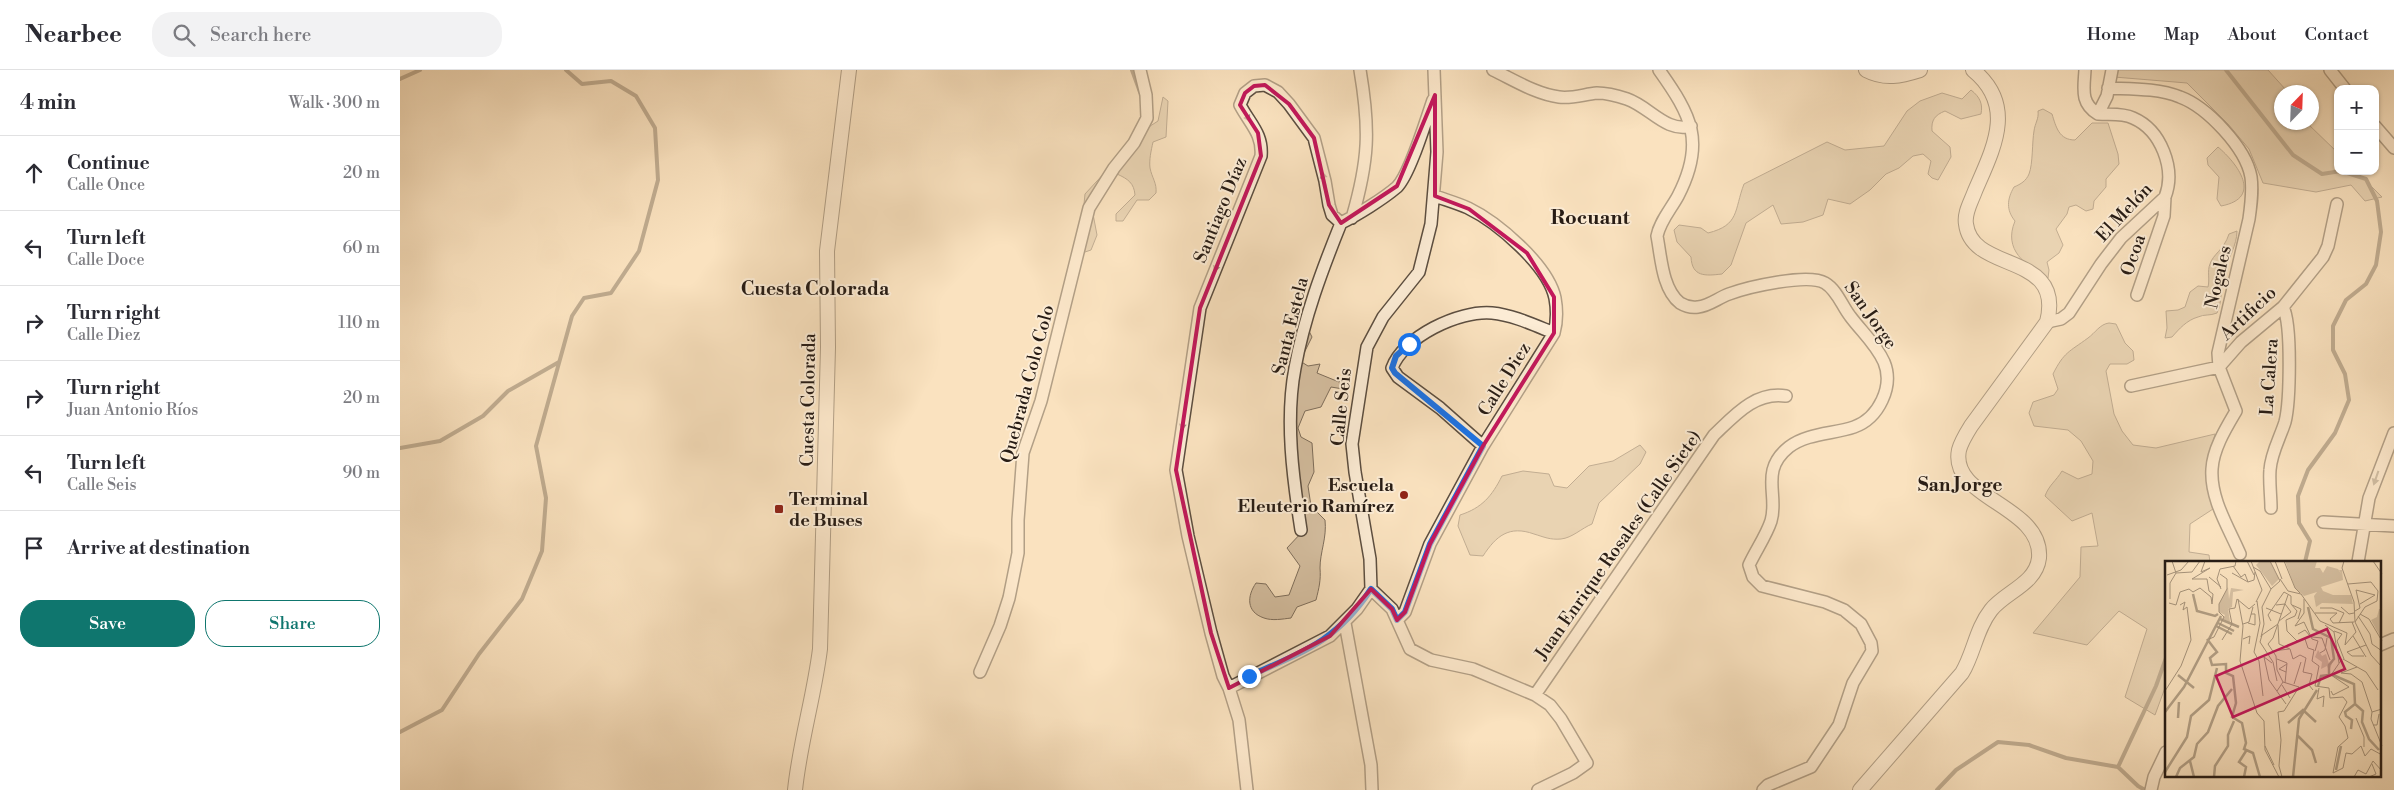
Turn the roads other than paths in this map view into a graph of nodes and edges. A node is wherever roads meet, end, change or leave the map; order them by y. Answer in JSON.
{"nodes":[{"id":1,"x":848,"y":70,"type":"edge"},
{"id":2,"x":1140,"y":70,"type":"edge"},
{"id":3,"x":1360,"y":70,"type":"edge"},
{"id":4,"x":1434,"y":70,"type":"edge"},
{"id":5,"x":1492,"y":70,"type":"edge"},
{"id":6,"x":1659,"y":70,"type":"edge"},
{"id":7,"x":1866,"y":70,"type":"edge"},
{"id":8,"x":1920,"y":70,"type":"edge"},
{"id":9,"x":1973,"y":70,"type":"edge"},
{"id":10,"x":2085,"y":70,"type":"edge"},
{"id":11,"x":2112,"y":70,"type":"edge"},
{"id":12,"x":2330,"y":70,"type":"edge"},
{"id":13,"x":2342,"y":85,"type":"edge"},
{"id":14,"x":2108,"y":88,"type":"junction"},
{"id":15,"x":1435,"y":95,"type":"junction"},
{"id":16,"x":2098,"y":114,"type":"junction"},
{"id":17,"x":1691,"y":126,"type":"junction"},
{"id":18,"x":2378,"y":130,"type":"edge"},
{"id":19,"x":2394,"y":148,"type":"edge"},
{"id":20,"x":1435,"y":196,"type":"junction"},
{"id":21,"x":2164,"y":197,"type":"junction"},
{"id":22,"x":2337,"y":204,"type":"dead end"},
{"id":23,"x":1352,"y":218,"type":"junction"},
{"id":24,"x":1341,"y":223,"type":"junction"},
{"id":25,"x":2138,"y":295,"type":"dead end"},
{"id":26,"x":2283,"y":307,"type":"junction"},
{"id":27,"x":2047,"y":322,"type":"junction"},
{"id":28,"x":1554,"y":333,"type":"junction"},
{"id":29,"x":2219,"y":367,"type":"junction"},
{"id":30,"x":2131,"y":386,"type":"dead end"},
{"id":31,"x":1786,"y":396,"type":"dead end"},
{"id":32,"x":2394,"y":432,"type":"edge"},
{"id":33,"x":1483,"y":446,"type":"junction"},
{"id":34,"x":2272,"y":508,"type":"dead end"},
{"id":35,"x":2323,"y":522,"type":"dead end"},
{"id":36,"x":2363,"y":526,"type":"junction"},
{"id":37,"x":2394,"y":526,"type":"edge"},
{"id":38,"x":1301,"y":530,"type":"dead end"},
{"id":39,"x":2240,"y":554,"type":"dead end"},
{"id":40,"x":2358,"y":561,"type":"edge"},
{"id":41,"x":1371,"y":589,"type":"junction"},
{"id":42,"x":1397,"y":620,"type":"junction"},
{"id":43,"x":1345,"y":623,"type":"junction"},
{"id":44,"x":2394,"y":639,"type":"edge"},
{"id":45,"x":2382,"y":644,"type":"edge"},
{"id":46,"x":980,"y":672,"type":"dead end"},
{"id":47,"x":1229,"y":688,"type":"junction"},
{"id":48,"x":1535,"y":695,"type":"junction"},
{"id":49,"x":2165,"y":754,"type":"edge"},
{"id":50,"x":2151,"y":789,"type":"edge"},
{"id":51,"x":796,"y":790,"type":"edge"},
{"id":52,"x":1247,"y":790,"type":"edge"},
{"id":53,"x":1372,"y":790,"type":"edge"},
{"id":54,"x":1538,"y":790,"type":"edge"},
{"id":55,"x":1763,"y":790,"type":"edge"},
{"id":56,"x":1860,"y":790,"type":"edge"}],
"edges":[{"from":1,"to":51,"type":"street","name":"Cuesta Colorada"},
{"from":2,"to":46,"type":"street","name":"Quebrada Colo Colo"},
{"from":3,"to":23,"type":"street"},
{"from":4,"to":15,"type":"street","name":"Calle Seis"},
{"from":5,"to":17,"type":"street"},
{"from":6,"to":17,"type":"street","name":"San Jorge"},
{"from":7,"to":8,"type":"street"},
{"from":9,"to":27,"type":"street"},
{"from":10,"to":16,"type":"street"},
{"from":11,"to":14,"type":"street"},
{"from":12,"to":13,"type":"street"},
{"from":14,"to":16,"type":"street"},
{"from":14,"to":29,"type":"street","name":"Nogales"},
{"from":15,"to":20,"type":"street","name":"Calle Seis"},
{"from":15,"to":23,"type":"street"},
{"from":16,"to":21,"type":"street","name":"El Melón"},
{"from":17,"to":55,"type":"street","name":"San Jorge"},
{"from":18,"to":19,"type":"street"},
{"from":20,"to":28,"type":"street","name":"Calle Diez"},
{"from":20,"to":41,"type":"street","name":"Calle Seis"},
{"from":21,"to":25,"type":"street","name":"Ocoa"},
{"from":21,"to":27,"type":"street","name":"El Melón"},
{"from":22,"to":26,"type":"street","name":"Artificio"},
{"from":23,"to":24,"type":"street"},
{"from":24,"to":38,"type":"street","name":"Santa Estela"},
{"from":24,"to":47,"type":"street","name":"Santiago Díaz","one_way":true},
{"from":26,"to":29,"type":"street","name":"Artificio"},
{"from":26,"to":34,"type":"street","name":"La Calera"},
{"from":27,"to":56,"type":"street"},
{"from":28,"to":33,"type":"street","name":"Calle Diez"},
{"from":28,"to":33,"type":"street"},
{"from":29,"to":30,"type":"street","name":"Artificio"},
{"from":29,"to":39,"type":"street","name":"Nogales"},
{"from":31,"to":48,"type":"street","name":"Juan Enrique Rosales (Calle Siete)"},
{"from":32,"to":36,"type":"street","one_way":true},
{"from":33,"to":42,"type":"street","name":"Calle Diez"},
{"from":35,"to":36,"type":"street"},
{"from":36,"to":37,"type":"street"},
{"from":36,"to":40,"type":"street"},
{"from":41,"to":42,"type":"street"},
{"from":41,"to":43,"type":"street"},
{"from":42,"to":48,"type":"street"},
{"from":43,"to":47,"type":"street"},
{"from":43,"to":53,"type":"street"},
{"from":44,"to":45,"type":"street"},
{"from":47,"to":52,"type":"street"},
{"from":48,"to":54,"type":"street"},
{"from":49,"to":50,"type":"street"}]}
